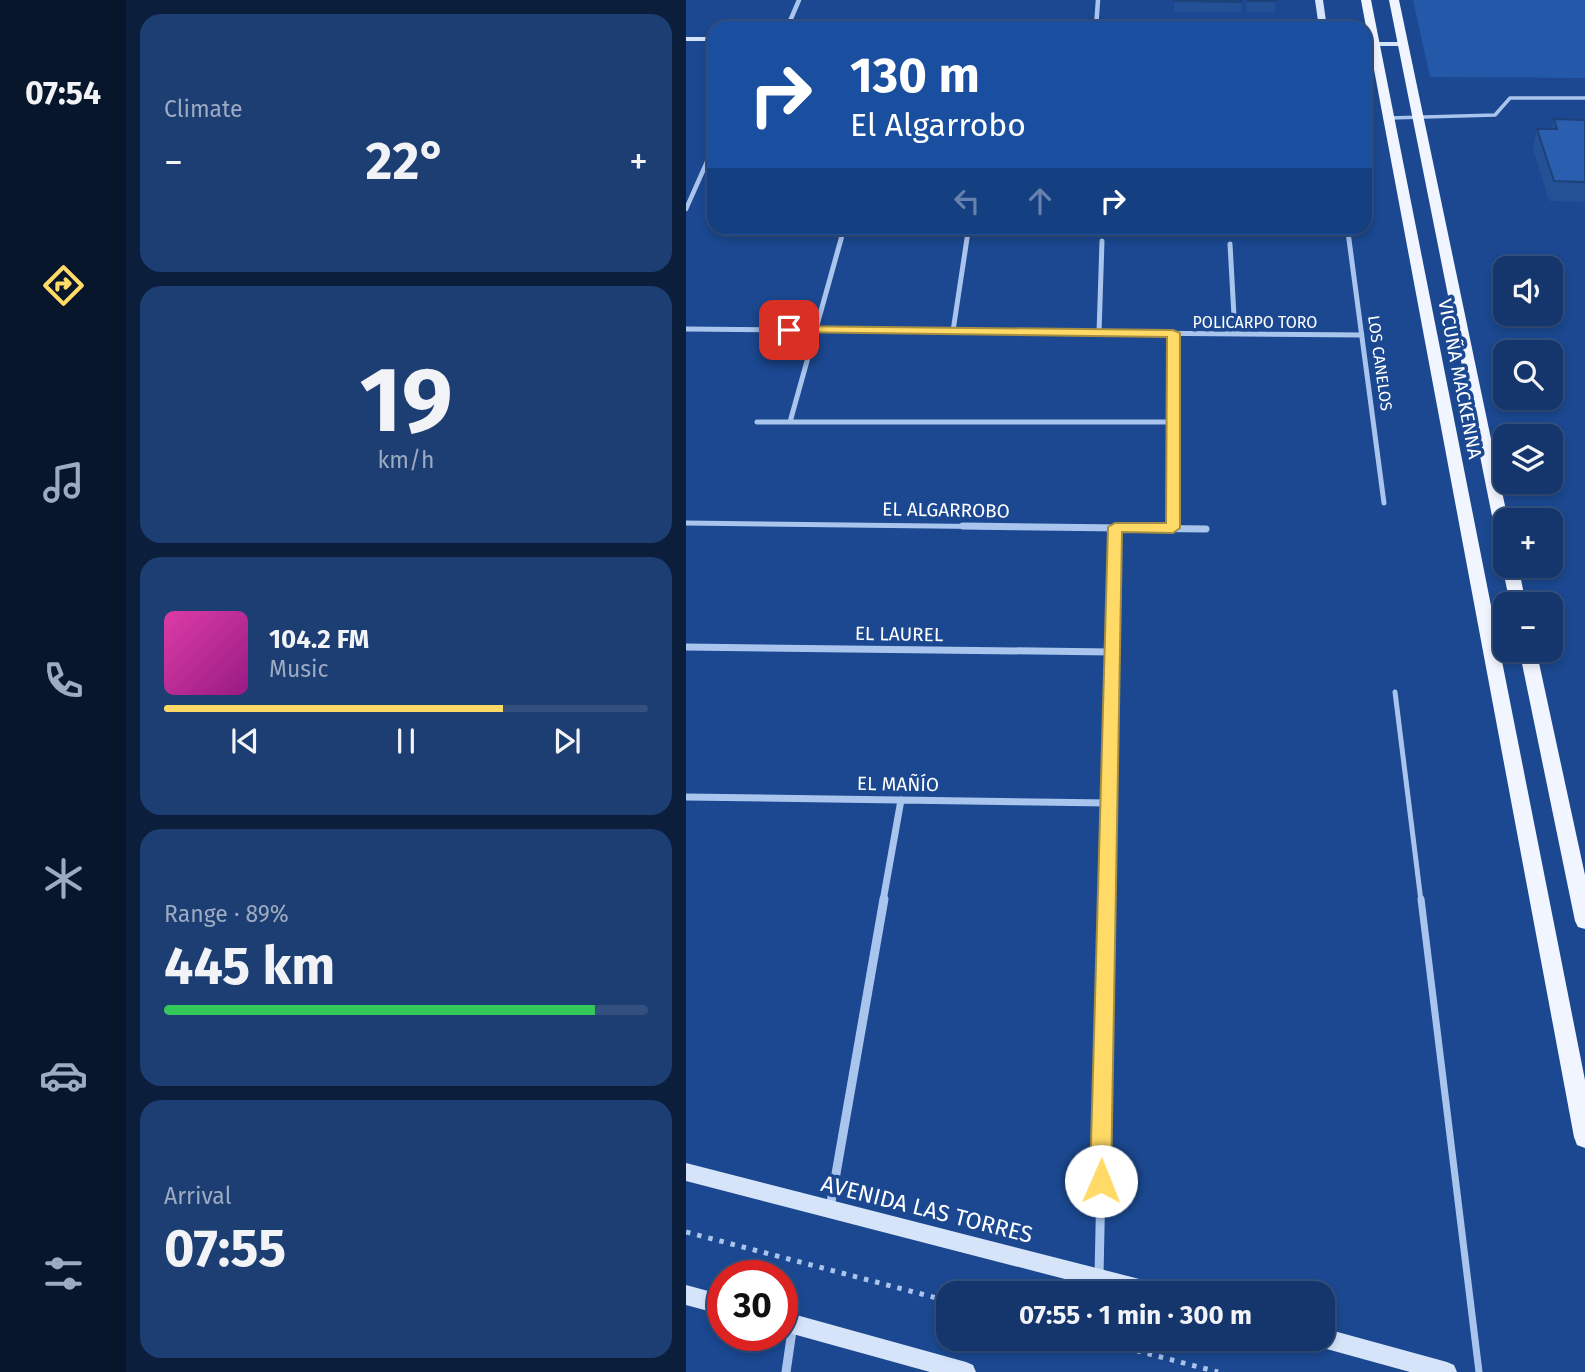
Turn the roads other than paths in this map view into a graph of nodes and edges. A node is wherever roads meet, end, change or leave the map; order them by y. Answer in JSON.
{"nodes":[{"id":1,"x":799,"y":0,"type":"edge"},
{"id":2,"x":1098,"y":0,"type":"edge"},
{"id":3,"x":1320,"y":0,"type":"edge"},
{"id":4,"x":1366,"y":0,"type":"edge"},
{"id":5,"x":1394,"y":0,"type":"edge"},
{"id":6,"x":790,"y":21,"type":"edge"},
{"id":7,"x":1096,"y":21,"type":"edge"},
{"id":8,"x":1322,"y":21,"type":"edge"},
{"id":9,"x":1367,"y":21,"type":"edge"},
{"id":10,"x":686,"y":39,"type":"edge"},
{"id":11,"x":707,"y":39,"type":"edge"},
{"id":12,"x":1372,"y":44,"type":"edge"},
{"id":13,"x":1403,"y":44,"type":"junction"},
{"id":14,"x":1372,"y":55,"type":"edge"},
{"id":15,"x":1585,"y":98,"type":"edge"},
{"id":16,"x":1418,"y":117,"type":"junction"},
{"id":17,"x":1389,"y":118,"type":"junction"},
{"id":18,"x":707,"y":162,"type":"edge"},
{"id":19,"x":686,"y":209,"type":"edge"},
{"id":20,"x":842,"y":235,"type":"edge"},
{"id":21,"x":968,"y":235,"type":"edge"},
{"id":22,"x":1349,"y":235,"type":"edge"},
{"id":23,"x":1102,"y":241,"type":"dead end"},
{"id":24,"x":1230,"y":244,"type":"dead end"},
{"id":25,"x":686,"y":329,"type":"edge"},
{"id":26,"x":815,"y":330,"type":"junction"},
{"id":27,"x":953,"y":331,"type":"junction"},
{"id":28,"x":1099,"y":332,"type":"junction"},
{"id":29,"x":1173,"y":333,"type":"junction"},
{"id":30,"x":1236,"y":334,"type":"junction"},
{"id":31,"x":1362,"y":335,"type":"junction"},
{"id":32,"x":757,"y":422,"type":"dead end"},
{"id":33,"x":790,"y":422,"type":"junction"},
{"id":34,"x":1173,"y":422,"type":"junction"},
{"id":35,"x":1384,"y":503,"type":"dead end"},
{"id":36,"x":1498,"y":508,"type":"edge"},
{"id":37,"x":686,"y":523,"type":"edge"},
{"id":38,"x":1115,"y":527,"type":"junction"},
{"id":39,"x":1173,"y":528,"type":"junction"},
{"id":40,"x":1206,"y":528,"type":"dead end"},
{"id":41,"x":686,"y":647,"type":"edge"},
{"id":42,"x":1112,"y":653,"type":"junction"},
{"id":43,"x":1530,"y":662,"type":"edge"},
{"id":44,"x":1395,"y":692,"type":"dead end"},
{"id":45,"x":686,"y":797,"type":"edge"},
{"id":46,"x":901,"y":800,"type":"junction"},
{"id":47,"x":1109,"y":803,"type":"junction"},
{"id":48,"x":1585,"y":921,"type":"edge"},
{"id":49,"x":1585,"y":1137,"type":"edge"},
{"id":50,"x":686,"y":1172,"type":"edge"},
{"id":51,"x":830,"y":1209,"type":"junction"},
{"id":52,"x":1099,"y":1278,"type":"junction"},
{"id":53,"x":1110,"y":1281,"type":"edge"},
{"id":54,"x":686,"y":1295,"type":"edge"},
{"id":55,"x":707,"y":1301,"type":"edge"},
{"id":56,"x":798,"y":1326,"type":"edge"},
{"id":57,"x":1335,"y":1342,"type":"edge"},
{"id":58,"x":787,"y":1351,"type":"edge"},
{"id":59,"x":786,"y":1372,"type":"edge"},
{"id":60,"x":965,"y":1372,"type":"edge"},
{"id":61,"x":1447,"y":1372,"type":"edge"},
{"id":62,"x":1479,"y":1372,"type":"edge"}],
"edges":[{"from":1,"to":6,"type":"street"},
{"from":2,"to":7,"type":"street"},
{"from":3,"to":8,"type":"main road"},
{"from":4,"to":9,"type":"main road","name":"VICUÑA MACKENNA"},
{"from":5,"to":13,"type":"main road","name":"VICUÑA MACKENNA"},
{"from":10,"to":11,"type":"main road"},
{"from":12,"to":13,"type":"main road"},
{"from":13,"to":16,"type":"main road","name":"VICUÑA MACKENNA"},
{"from":14,"to":17,"type":"main road","name":"VICUÑA MACKENNA"},
{"from":15,"to":16,"type":"lane"},
{"from":16,"to":17,"type":"lane"},
{"from":16,"to":36,"type":"main road","name":"VICUÑA MACKENNA"},
{"from":17,"to":49,"type":"main road","name":"VICUÑA MACKENNA"},
{"from":18,"to":19,"type":"street"},
{"from":20,"to":26,"type":"street"},
{"from":21,"to":27,"type":"street"},
{"from":22,"to":31,"type":"street","name":"LOS CANELOS"},
{"from":23,"to":28,"type":"street"},
{"from":24,"to":30,"type":"street"},
{"from":25,"to":26,"type":"street","name":"POLICARPO TORO"},
{"from":26,"to":27,"type":"street","name":"POLICARPO TORO"},
{"from":26,"to":33,"type":"street"},
{"from":27,"to":28,"type":"street","name":"POLICARPO TORO"},
{"from":28,"to":29,"type":"street","name":"POLICARPO TORO"},
{"from":29,"to":30,"type":"street","name":"POLICARPO TORO"},
{"from":29,"to":34,"type":"street"},
{"from":30,"to":31,"type":"street","name":"POLICARPO TORO"},
{"from":31,"to":35,"type":"street","name":"LOS CANELOS"},
{"from":32,"to":33,"type":"street"},
{"from":33,"to":34,"type":"street"},
{"from":34,"to":39,"type":"street"},
{"from":37,"to":38,"type":"street","name":"EL ALGARROBO"},
{"from":38,"to":39,"type":"street","name":"EL ALGARROBO"},
{"from":38,"to":42,"type":"street"},
{"from":39,"to":40,"type":"street","name":"EL ALGARROBO"},
{"from":41,"to":42,"type":"street","name":"EL LAUREL"},
{"from":42,"to":47,"type":"street"},
{"from":43,"to":48,"type":"main road"},
{"from":44,"to":62,"type":"lane"},
{"from":45,"to":46,"type":"street","name":"EL MAÑÍO"},
{"from":46,"to":47,"type":"street","name":"EL MAÑÍO"},
{"from":46,"to":51,"type":"street"},
{"from":47,"to":52,"type":"street"},
{"from":50,"to":51,"type":"main road","name":"AVENIDA LAS TORRES"},
{"from":51,"to":52,"type":"main road","name":"AVENIDA LAS TORRES"},
{"from":52,"to":53,"type":"main road","name":"AVENIDA LAS TORRES"},
{"from":54,"to":55,"type":"main road"},
{"from":56,"to":60,"type":"main road"},
{"from":57,"to":61,"type":"main road"},
{"from":58,"to":59,"type":"street"}]}
